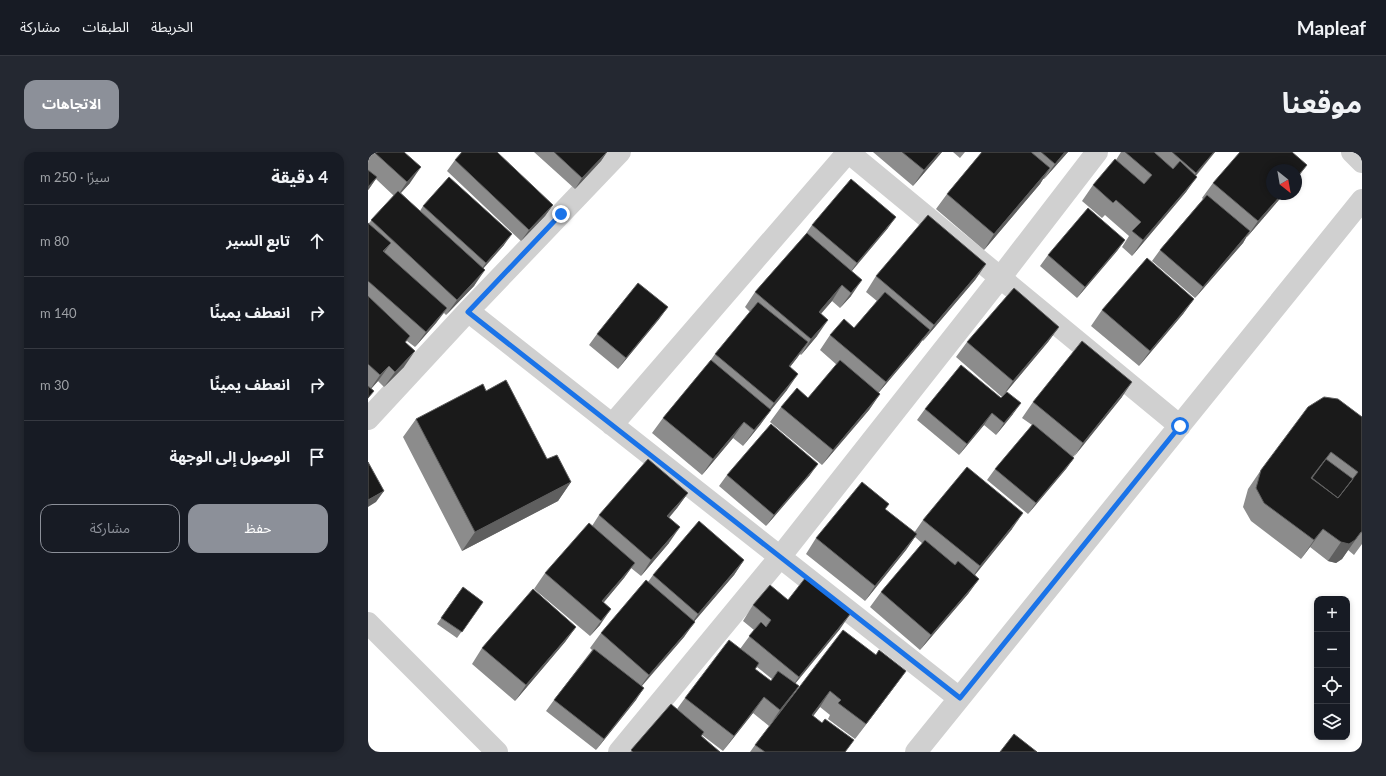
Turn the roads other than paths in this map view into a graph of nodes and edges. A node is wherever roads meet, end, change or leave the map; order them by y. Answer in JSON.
{"nodes":[{"id":1,"x":620,"y":152,"type":"edge"},
{"id":2,"x":848,"y":152,"type":"edge"},
{"id":3,"x":1097,"y":152,"type":"edge"},
{"id":4,"x":1352,"y":152,"type":"edge"},
{"id":5,"x":1362,"y":162,"type":"edge"},
{"id":6,"x":544,"y":199,"type":"edge"},
{"id":7,"x":1362,"y":200,"type":"edge"},
{"id":8,"x":561,"y":214,"type":"junction"},
{"id":9,"x":1000,"y":278,"type":"junction"},
{"id":10,"x":468,"y":312,"type":"junction"},
{"id":11,"x":368,"y":419,"type":"edge"},
{"id":12,"x":612,"y":425,"type":"junction"},
{"id":13,"x":1180,"y":426,"type":"junction"},
{"id":14,"x":780,"y":557,"type":"junction"},
{"id":15,"x":368,"y":623,"type":"edge"},
{"id":16,"x":960,"y":698,"type":"junction"},
{"id":17,"x":497,"y":752,"type":"edge"},
{"id":18,"x":619,"y":752,"type":"edge"},
{"id":19,"x":916,"y":752,"type":"edge"}],
"edges":[{"from":1,"to":8,"type":"street"},
{"from":2,"to":9,"type":"street"},
{"from":2,"to":12,"type":"street"},
{"from":3,"to":9,"type":"street"},
{"from":4,"to":5,"type":"street"},
{"from":6,"to":8,"type":"street"},
{"from":7,"to":13,"type":"street"},
{"from":8,"to":10,"type":"street"},
{"from":9,"to":13,"type":"street"},
{"from":9,"to":14,"type":"street"},
{"from":10,"to":11,"type":"street"},
{"from":10,"to":12,"type":"street"},
{"from":12,"to":14,"type":"street"},
{"from":13,"to":16,"type":"street"},
{"from":14,"to":16,"type":"street"},
{"from":14,"to":18,"type":"street"},
{"from":15,"to":17,"type":"street"},
{"from":16,"to":19,"type":"street"}]}
